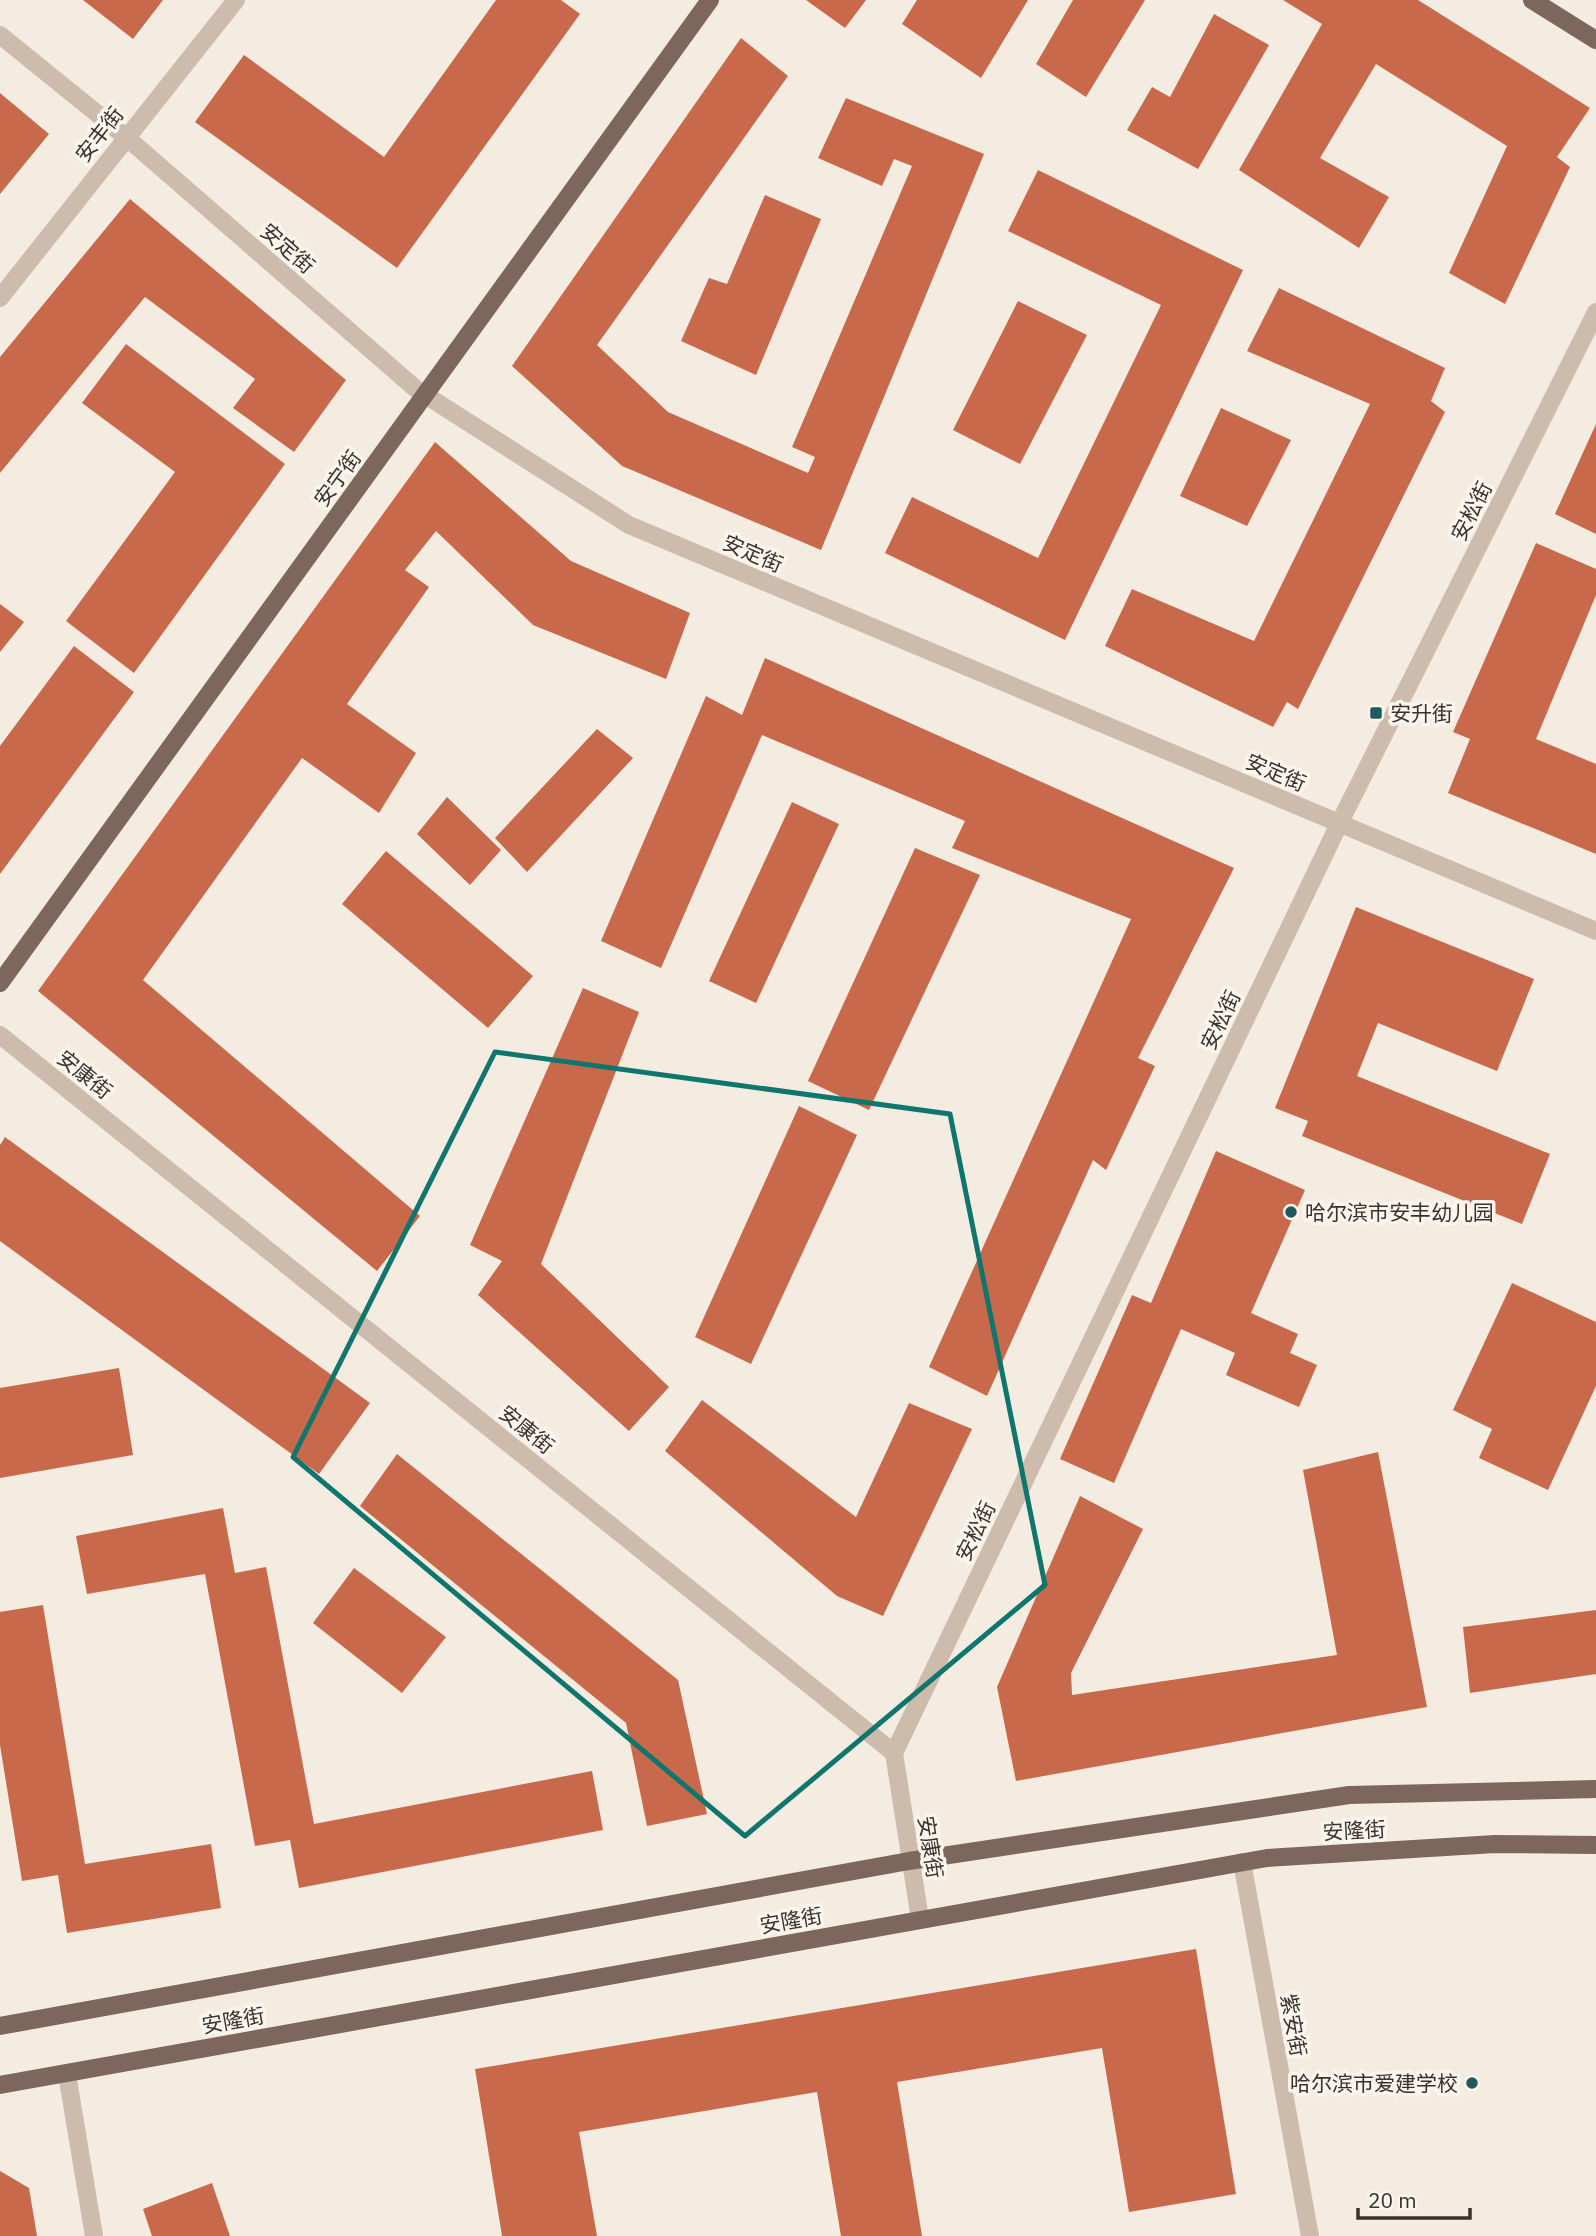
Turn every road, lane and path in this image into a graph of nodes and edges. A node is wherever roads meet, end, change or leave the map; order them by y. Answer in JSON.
{"nodes":[{"id":1,"x":236,"y":0,"type":"edge"},
{"id":2,"x":710,"y":0,"type":"edge"},
{"id":3,"x":1532,"y":0,"type":"edge"},
{"id":4,"x":0,"y":36,"type":"edge"},
{"id":5,"x":1596,"y":40,"type":"edge"},
{"id":6,"x":126,"y":137,"type":"junction"},
{"id":7,"x":0,"y":298,"type":"edge"},
{"id":8,"x":1596,"y":312,"type":"edge"},
{"id":9,"x":425,"y":394,"type":"junction"},
{"id":10,"x":1339,"y":824,"type":"junction"},
{"id":11,"x":1596,"y":931,"type":"edge"},
{"id":12,"x":0,"y":983,"type":"edge"},
{"id":13,"x":0,"y":1035,"type":"edge"},
{"id":14,"x":894,"y":1753,"type":"junction"},
{"id":15,"x":1596,"y":1789,"type":"edge"},
{"id":16,"x":1596,"y":1845,"type":"edge"},
{"id":17,"x":909,"y":1861,"type":"junction"},
{"id":18,"x":1242,"y":1863,"type":"junction"},
{"id":19,"x":920,"y":1919,"type":"junction"},
{"id":20,"x":0,"y":2026,"type":"edge"},
{"id":21,"x":67,"y":2074,"type":"junction"},
{"id":22,"x":0,"y":2085,"type":"edge"},
{"id":23,"x":94,"y":2236,"type":"edge"},
{"id":24,"x":1310,"y":2236,"type":"edge"}],
"edges":[{"from":1,"to":6,"type":"street","name":"安丰街"},
{"from":2,"to":9,"type":"main road","name":"安宁街"},
{"from":3,"to":5,"type":"main road"},
{"from":4,"to":6,"type":"street","name":"安定街"},
{"from":6,"to":7,"type":"street","name":"安丰街"},
{"from":6,"to":9,"type":"street","name":"安定街"},
{"from":8,"to":10,"type":"street","name":"安松街"},
{"from":9,"to":10,"type":"street","name":"安定街"},
{"from":9,"to":12,"type":"main road","name":"安宁街"},
{"from":10,"to":11,"type":"street","name":"安定街"},
{"from":10,"to":14,"type":"street","name":"安松街"},
{"from":13,"to":14,"type":"street","name":"安康街"},
{"from":14,"to":17,"type":"street","name":"安康街"},
{"from":15,"to":17,"type":"main road","name":"安隆街"},
{"from":16,"to":18,"type":"main road","name":"安隆街"},
{"from":17,"to":19,"type":"street","name":"安康街"},
{"from":17,"to":20,"type":"main road","name":"安隆街"},
{"from":18,"to":19,"type":"main road","name":"安隆街"},
{"from":18,"to":24,"type":"street","name":"紫安街"},
{"from":19,"to":21,"type":"main road","name":"安隆街"},
{"from":21,"to":22,"type":"main road","name":"安隆街"},
{"from":21,"to":23,"type":"street"}]}
